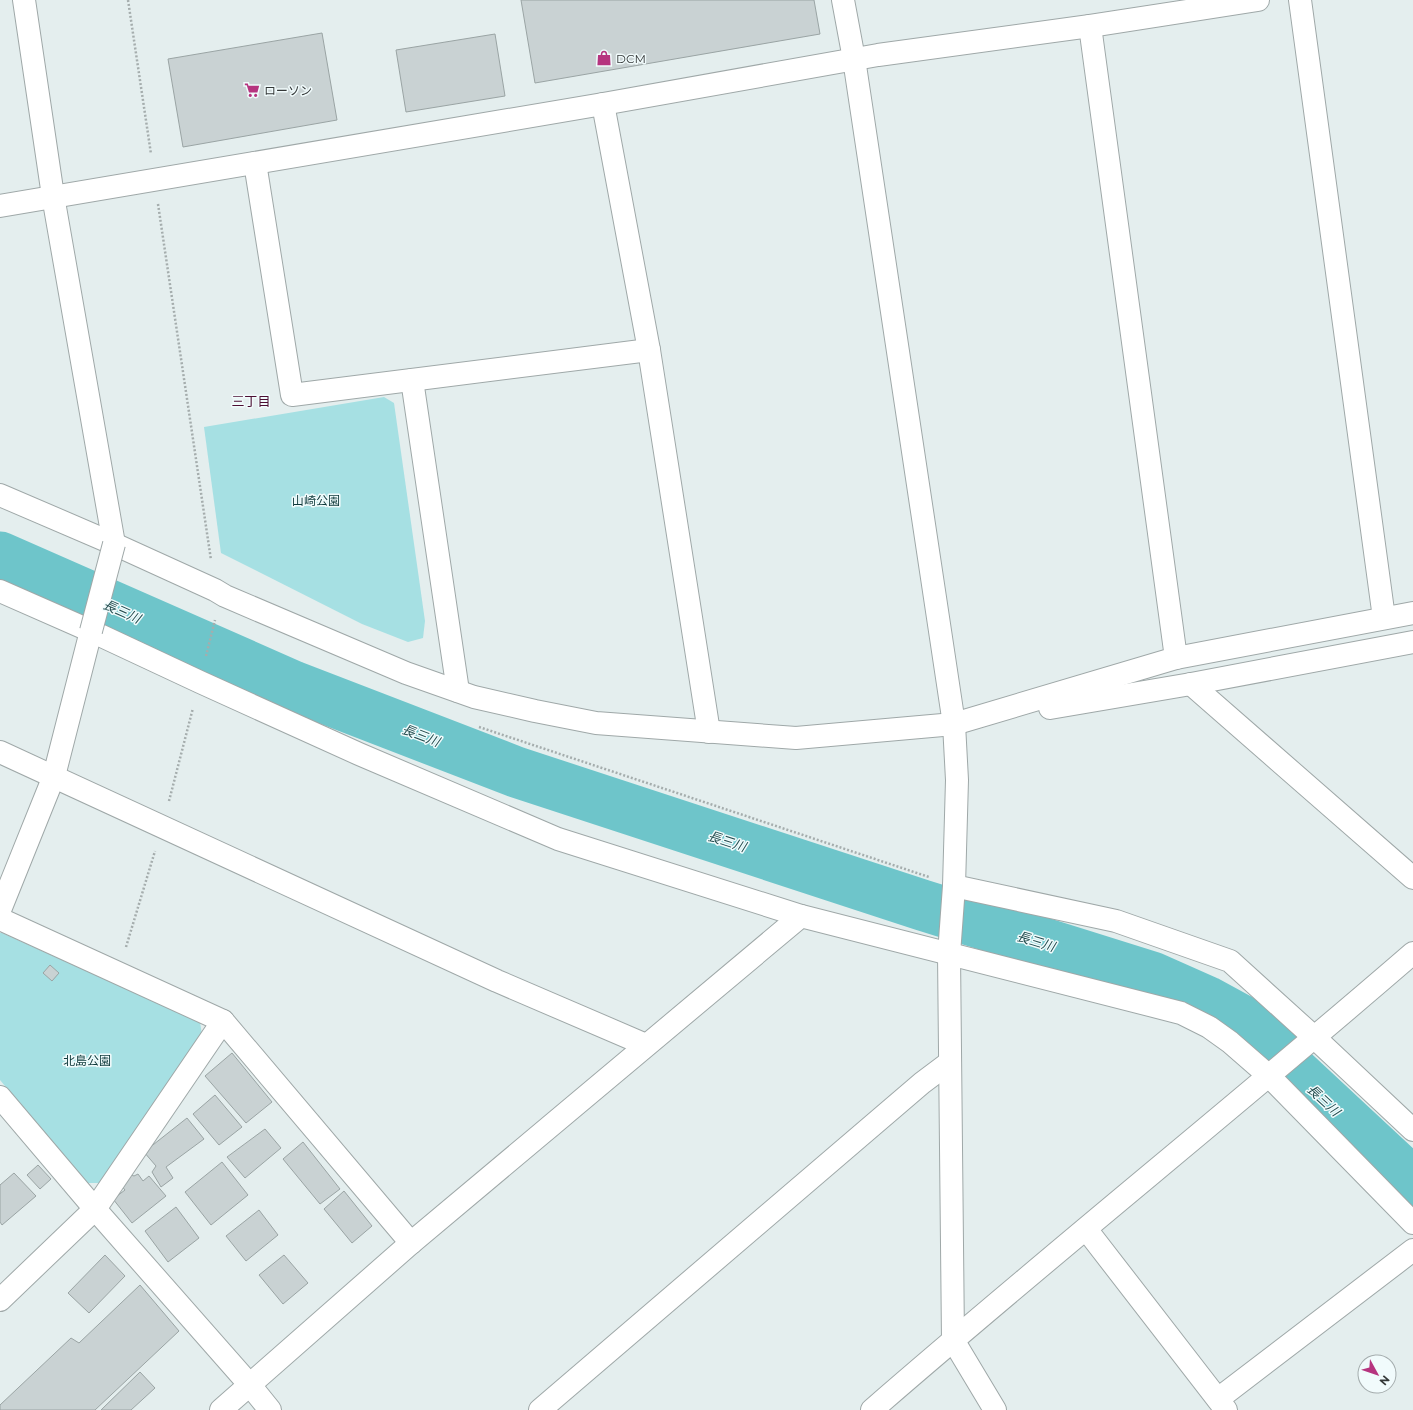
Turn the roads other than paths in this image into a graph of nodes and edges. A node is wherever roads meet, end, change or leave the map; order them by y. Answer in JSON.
{"nodes":[{"id":1,"x":24,"y":0,"type":"edge"},
{"id":2,"x":843,"y":0,"type":"edge"},
{"id":3,"x":1258,"y":0,"type":"edge"},
{"id":4,"x":1300,"y":0,"type":"edge"},
{"id":5,"x":1090,"y":26,"type":"junction"},
{"id":6,"x":854,"y":59,"type":"junction"},
{"id":7,"x":603,"y":104,"type":"junction"},
{"id":8,"x":255,"y":163,"type":"junction"},
{"id":9,"x":53,"y":196,"type":"junction"},
{"id":10,"x":0,"y":206,"type":"edge"},
{"id":11,"x":649,"y":350,"type":"junction"},
{"id":12,"x":412,"y":380,"type":"junction"},
{"id":13,"x":0,"y":495,"type":"edge"},
{"id":14,"x":114,"y":544,"type":"junction"},
{"id":15,"x":0,"y":591,"type":"edge"},
{"id":16,"x":1413,"y":613,"type":"edge"},
{"id":17,"x":1384,"y":618,"type":"junction"},
{"id":18,"x":91,"y":631,"type":"junction"},
{"id":19,"x":1413,"y":642,"type":"edge"},
{"id":20,"x":1176,"y":658,"type":"junction"},
{"id":21,"x":1191,"y":684,"type":"junction"},
{"id":22,"x":458,"y":691,"type":"junction"},
{"id":23,"x":954,"y":724,"type":"junction"},
{"id":24,"x":710,"y":732,"type":"junction"},
{"id":25,"x":0,"y":752,"type":"edge"},
{"id":26,"x":54,"y":776,"type":"junction"},
{"id":27,"x":1413,"y":878,"type":"edge"},
{"id":28,"x":954,"y":886,"type":"junction"},
{"id":29,"x":0,"y":910,"type":"edge"},
{"id":30,"x":801,"y":916,"type":"junction"},
{"id":31,"x":0,"y":919,"type":"edge"},
{"id":32,"x":1413,"y":953,"type":"edge"},
{"id":33,"x":949,"y":954,"type":"junction"},
{"id":34,"x":224,"y":1021,"type":"junction"},
{"id":35,"x":1315,"y":1038,"type":"junction"},
{"id":36,"x":646,"y":1045,"type":"junction"},
{"id":37,"x":950,"y":1062,"type":"junction"},
{"id":38,"x":1269,"y":1076,"type":"junction"},
{"id":39,"x":0,"y":1096,"type":"edge"},
{"id":40,"x":1413,"y":1130,"type":"edge"},
{"id":41,"x":95,"y":1209,"type":"junction"},
{"id":42,"x":1413,"y":1223,"type":"edge"},
{"id":43,"x":1086,"y":1228,"type":"junction"},
{"id":44,"x":411,"y":1243,"type":"junction"},
{"id":45,"x":1413,"y":1250,"type":"edge"},
{"id":46,"x":0,"y":1300,"type":"edge"},
{"id":47,"x":952,"y":1340,"type":"junction"},
{"id":48,"x":249,"y":1384,"type":"junction"},
{"id":49,"x":1222,"y":1404,"type":"edge"},
{"id":50,"x":221,"y":1410,"type":"edge"},
{"id":51,"x":270,"y":1410,"type":"edge"},
{"id":52,"x":540,"y":1410,"type":"edge"},
{"id":53,"x":872,"y":1410,"type":"edge"},
{"id":54,"x":995,"y":1410,"type":"edge"}],
"edges":[{"from":1,"to":9,"type":"street"},
{"from":2,"to":6,"type":"street"},
{"from":3,"to":5,"type":"street"},
{"from":4,"to":17,"type":"street"},
{"from":5,"to":6,"type":"street"},
{"from":5,"to":20,"type":"street"},
{"from":6,"to":7,"type":"street"},
{"from":6,"to":23,"type":"street"},
{"from":7,"to":8,"type":"street"},
{"from":7,"to":11,"type":"street"},
{"from":8,"to":9,"type":"street"},
{"from":8,"to":12,"type":"street"},
{"from":9,"to":10,"type":"street"},
{"from":9,"to":14,"type":"street"},
{"from":11,"to":12,"type":"street"},
{"from":11,"to":24,"type":"street"},
{"from":12,"to":22,"type":"street"},
{"from":13,"to":14,"type":"street"},
{"from":14,"to":18,"type":"street","bridge":true},
{"from":14,"to":22,"type":"street"},
{"from":15,"to":18,"type":"street"},
{"from":16,"to":17,"type":"street"},
{"from":17,"to":20,"type":"street"},
{"from":18,"to":26,"type":"street"},
{"from":18,"to":30,"type":"street"},
{"from":19,"to":21,"type":"street"},
{"from":20,"to":23,"type":"street"},
{"from":21,"to":23,"type":"street"},
{"from":21,"to":27,"type":"street"},
{"from":22,"to":24,"type":"street"},
{"from":23,"to":24,"type":"street"},
{"from":23,"to":28,"type":"street"},
{"from":25,"to":26,"type":"street"},
{"from":26,"to":29,"type":"street"},
{"from":26,"to":36,"type":"street"},
{"from":28,"to":33,"type":"street"},
{"from":28,"to":35,"type":"street"},
{"from":30,"to":33,"type":"street"},
{"from":30,"to":36,"type":"street"},
{"from":31,"to":34,"type":"street"},
{"from":32,"to":35,"type":"street"},
{"from":33,"to":37,"type":"street"},
{"from":33,"to":38,"type":"street"},
{"from":34,"to":41,"type":"street"},
{"from":34,"to":44,"type":"street"},
{"from":35,"to":38,"type":"street"},
{"from":35,"to":40,"type":"street"},
{"from":36,"to":44,"type":"street"},
{"from":37,"to":47,"type":"street"},
{"from":37,"to":52,"type":"street"},
{"from":38,"to":42,"type":"street"},
{"from":38,"to":43,"type":"street"},
{"from":39,"to":41,"type":"street"},
{"from":41,"to":46,"type":"street"},
{"from":41,"to":48,"type":"street"},
{"from":43,"to":47,"type":"street"},
{"from":43,"to":49,"type":"street"},
{"from":44,"to":48,"type":"street"},
{"from":45,"to":49,"type":"street"},
{"from":47,"to":53,"type":"street"},
{"from":47,"to":54,"type":"street"},
{"from":48,"to":50,"type":"street"},
{"from":48,"to":51,"type":"street"}]}
